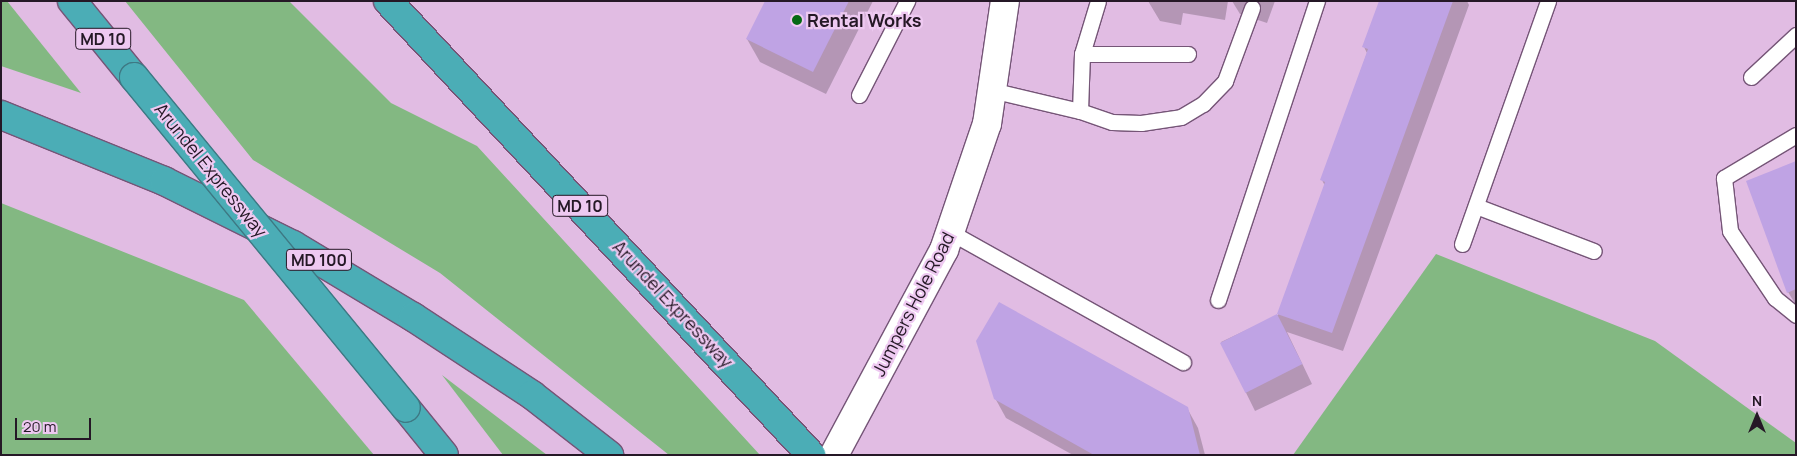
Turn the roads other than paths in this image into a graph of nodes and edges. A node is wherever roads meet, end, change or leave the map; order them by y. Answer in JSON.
{"nodes":[{"id":1,"x":72,"y":1,"type":"edge"},
{"id":2,"x":388,"y":1,"type":"edge"},
{"id":3,"x":907,"y":1,"type":"edge"},
{"id":4,"x":1004,"y":1,"type":"edge"},
{"id":5,"x":1098,"y":1,"type":"edge"},
{"id":6,"x":1317,"y":1,"type":"edge"},
{"id":7,"x":1548,"y":1,"type":"edge"},
{"id":8,"x":1252,"y":8,"type":"dead end"},
{"id":9,"x":1796,"y":35,"type":"edge"},
{"id":10,"x":1082,"y":54,"type":"junction"},
{"id":11,"x":1188,"y":54,"type":"dead end"},
{"id":12,"x":1751,"y":77,"type":"dead end"},
{"id":13,"x":991,"y":90,"type":"junction"},
{"id":14,"x":859,"y":95,"type":"dead end"},
{"id":15,"x":1080,"y":111,"type":"junction"},
{"id":16,"x":1,"y":115,"type":"edge"},
{"id":17,"x":1796,"y":135,"type":"edge"},
{"id":18,"x":1476,"y":206,"type":"junction"},
{"id":19,"x":950,"y":232,"type":"junction"},
{"id":20,"x":1462,"y":244,"type":"dead end"},
{"id":21,"x":1594,"y":251,"type":"dead end"},
{"id":22,"x":1218,"y":300,"type":"dead end"},
{"id":23,"x":1796,"y":315,"type":"edge"},
{"id":24,"x":1184,"y":362,"type":"dead end"},
{"id":25,"x":444,"y":455,"type":"edge"},
{"id":26,"x":609,"y":455,"type":"edge"},
{"id":27,"x":812,"y":455,"type":"edge"},
{"id":28,"x":834,"y":455,"type":"edge"}],
"edges":[{"from":1,"to":25,"type":"highway","name":"Arundel Expressway","number":"MD 10","bridge":true},
{"from":2,"to":27,"type":"highway","name":"Arundel Expressway","number":"MD 10"},
{"from":3,"to":14,"type":"lane"},
{"from":4,"to":13,"type":"main road","name":"Jumpers Hole Road"},
{"from":5,"to":10,"type":"lane"},
{"from":6,"to":22,"type":"lane"},
{"from":7,"to":18,"type":"lane"},
{"from":8,"to":15,"type":"lane"},
{"from":9,"to":12,"type":"lane"},
{"from":10,"to":11,"type":"lane"},
{"from":10,"to":15,"type":"lane"},
{"from":13,"to":15,"type":"lane"},
{"from":13,"to":19,"type":"main road","name":"Jumpers Hole Road"},
{"from":16,"to":26,"type":"highway","number":"MD 100"},
{"from":17,"to":23,"type":"lane"},
{"from":18,"to":20,"type":"lane"},
{"from":18,"to":21,"type":"lane"},
{"from":19,"to":24,"type":"lane"},
{"from":19,"to":28,"type":"main road","name":"Jumpers Hole Road"}]}
